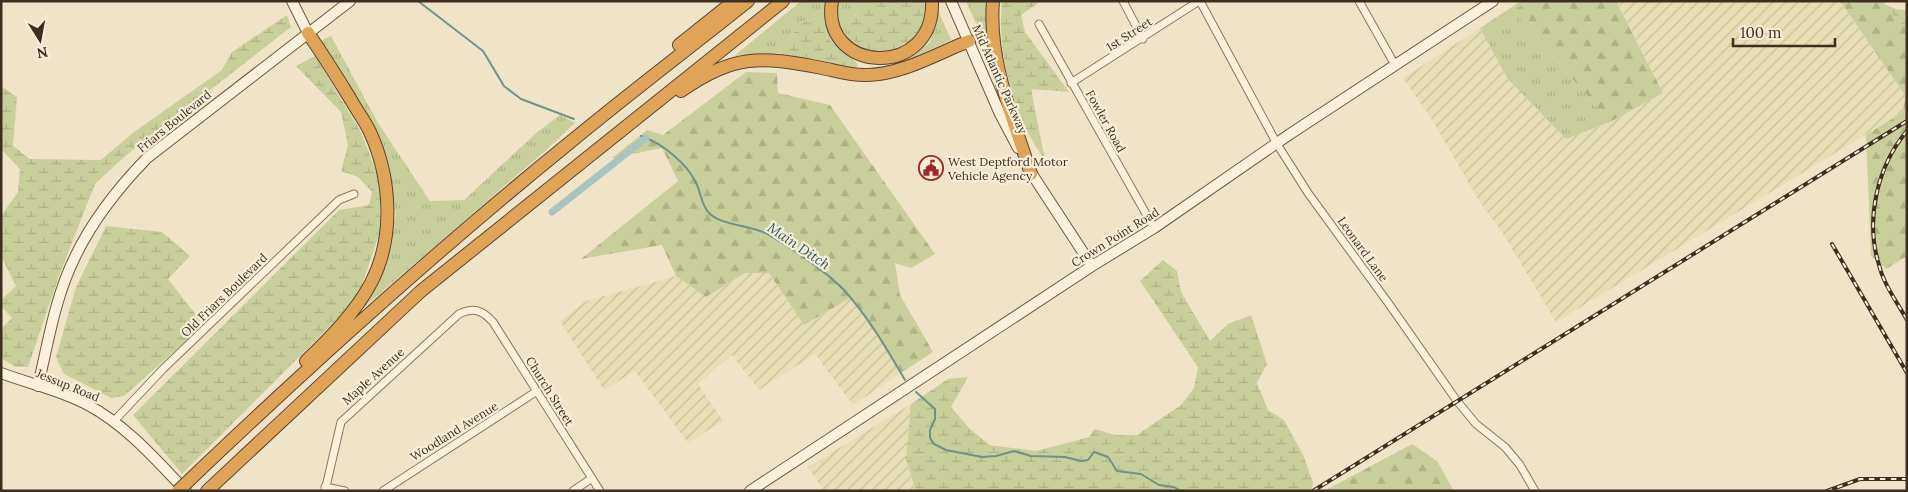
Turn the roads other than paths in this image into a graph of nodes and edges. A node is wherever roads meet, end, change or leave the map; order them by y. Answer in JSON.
{"nodes":[{"id":1,"x":292,"y":1,"type":"edge"},
{"id":2,"x":350,"y":1,"type":"edge"},
{"id":3,"x":734,"y":1,"type":"edge"},
{"id":4,"x":748,"y":1,"type":"edge"},
{"id":5,"x":783,"y":1,"type":"edge"},
{"id":6,"x":832,"y":1,"type":"edge"},
{"id":7,"x":932,"y":1,"type":"edge"},
{"id":8,"x":951,"y":1,"type":"edge"},
{"id":9,"x":993,"y":1,"type":"edge"},
{"id":10,"x":1123,"y":1,"type":"edge"},
{"id":11,"x":1199,"y":1,"type":"edge"},
{"id":12,"x":1359,"y":1,"type":"edge"},
{"id":13,"x":1492,"y":1,"type":"edge"},
{"id":14,"x":1039,"y":24,"type":"dead end"},
{"id":15,"x":308,"y":33,"type":"junction"},
{"id":16,"x":1143,"y":39,"type":"junction"},
{"id":17,"x":969,"y":41,"type":"junction"},
{"id":18,"x":1395,"y":65,"type":"junction"},
{"id":19,"x":1071,"y":83,"type":"junction"},
{"id":20,"x":602,"y":116,"type":"junction"},
{"id":21,"x":1276,"y":144,"type":"junction"},
{"id":22,"x":1031,"y":174,"type":"junction"},
{"id":23,"x":354,"y":194,"type":"dead end"},
{"id":24,"x":1154,"y":228,"type":"junction"},
{"id":25,"x":494,"y":234,"type":"junction"},
{"id":26,"x":1092,"y":266,"type":"junction"},
{"id":27,"x":475,"y":309,"type":"joint"},
{"id":28,"x":1,"y":373,"type":"edge"},
{"id":29,"x":38,"y":386,"type":"junction"},
{"id":30,"x":537,"y":391,"type":"junction"},
{"id":31,"x":114,"y":420,"type":"junction"},
{"id":32,"x":252,"y":420,"type":"junction"},
{"id":33,"x":592,"y":478,"type":"junction"},
{"id":34,"x":211,"y":487,"type":"edge"},
{"id":35,"x":325,"y":489,"type":"edge"},
{"id":36,"x":178,"y":491,"type":"edge"},
{"id":37,"x":186,"y":491,"type":"edge"},
{"id":38,"x":345,"y":491,"type":"edge"},
{"id":39,"x":383,"y":491,"type":"edge"},
{"id":40,"x":573,"y":491,"type":"edge"},
{"id":41,"x":600,"y":491,"type":"edge"},
{"id":42,"x":750,"y":491,"type":"edge"},
{"id":43,"x":1535,"y":491,"type":"edge"}],
"edges":[{"from":1,"to":15,"type":"main road"},
{"from":2,"to":15,"type":"main road","name":"Friars Boulevard"},
{"from":3,"to":20,"type":"highway"},
{"from":4,"to":20,"type":"highway"},
{"from":5,"to":25,"type":"highway"},
{"from":6,"to":7,"type":"highway"},
{"from":8,"to":17,"type":"main road","name":"Mid Atlantic Parkway"},
{"from":9,"to":22,"type":"highway"},
{"from":10,"to":16,"type":"street"},
{"from":11,"to":16,"type":"street","name":"1st Street"},
{"from":11,"to":21,"type":"street","name":"Leonard Lane"},
{"from":12,"to":18,"type":"street"},
{"from":13,"to":18,"type":"main road","name":"Crown Point Road"},
{"from":14,"to":19,"type":"street","name":"Fowler Road"},
{"from":15,"to":29,"type":"main road","name":"Friars Boulevard"},
{"from":15,"to":32,"type":"highway"},
{"from":16,"to":19,"type":"street","name":"1st Street"},
{"from":17,"to":22,"type":"main road","name":"Mid Atlantic Parkway"},
{"from":17,"to":25,"type":"highway"},
{"from":18,"to":21,"type":"main road","name":"Crown Point Road"},
{"from":19,"to":24,"type":"street","name":"Fowler Road"},
{"from":20,"to":32,"type":"highway"},
{"from":21,"to":24,"type":"main road","name":"Crown Point Road"},
{"from":21,"to":43,"type":"street","name":"Leonard Lane"},
{"from":22,"to":26,"type":"main road","name":"Mid Atlantic Parkway"},
{"from":23,"to":31,"type":"street","name":"Old Friars Boulevard"},
{"from":24,"to":26,"type":"main road","name":"Crown Point Road"},
{"from":25,"to":34,"type":"highway"},
{"from":26,"to":42,"type":"main road","name":"Crown Point Road"},
{"from":27,"to":30,"type":"street","name":"Church Street"},
{"from":27,"to":35,"type":"street","name":"Maple Avenue"},
{"from":28,"to":29,"type":"main road","name":"Jessup Road"},
{"from":29,"to":31,"type":"main road","name":"Jessup Road"},
{"from":30,"to":33,"type":"street","name":"Church Street"},
{"from":30,"to":39,"type":"street","name":"Woodland Avenue"},
{"from":31,"to":37,"type":"main road","name":"Jessup Road"},
{"from":32,"to":36,"type":"highway","bridge":true},
{"from":33,"to":40,"type":"street"},
{"from":33,"to":41,"type":"street","name":"Church Street"},
{"from":35,"to":38,"type":"street"}]}
